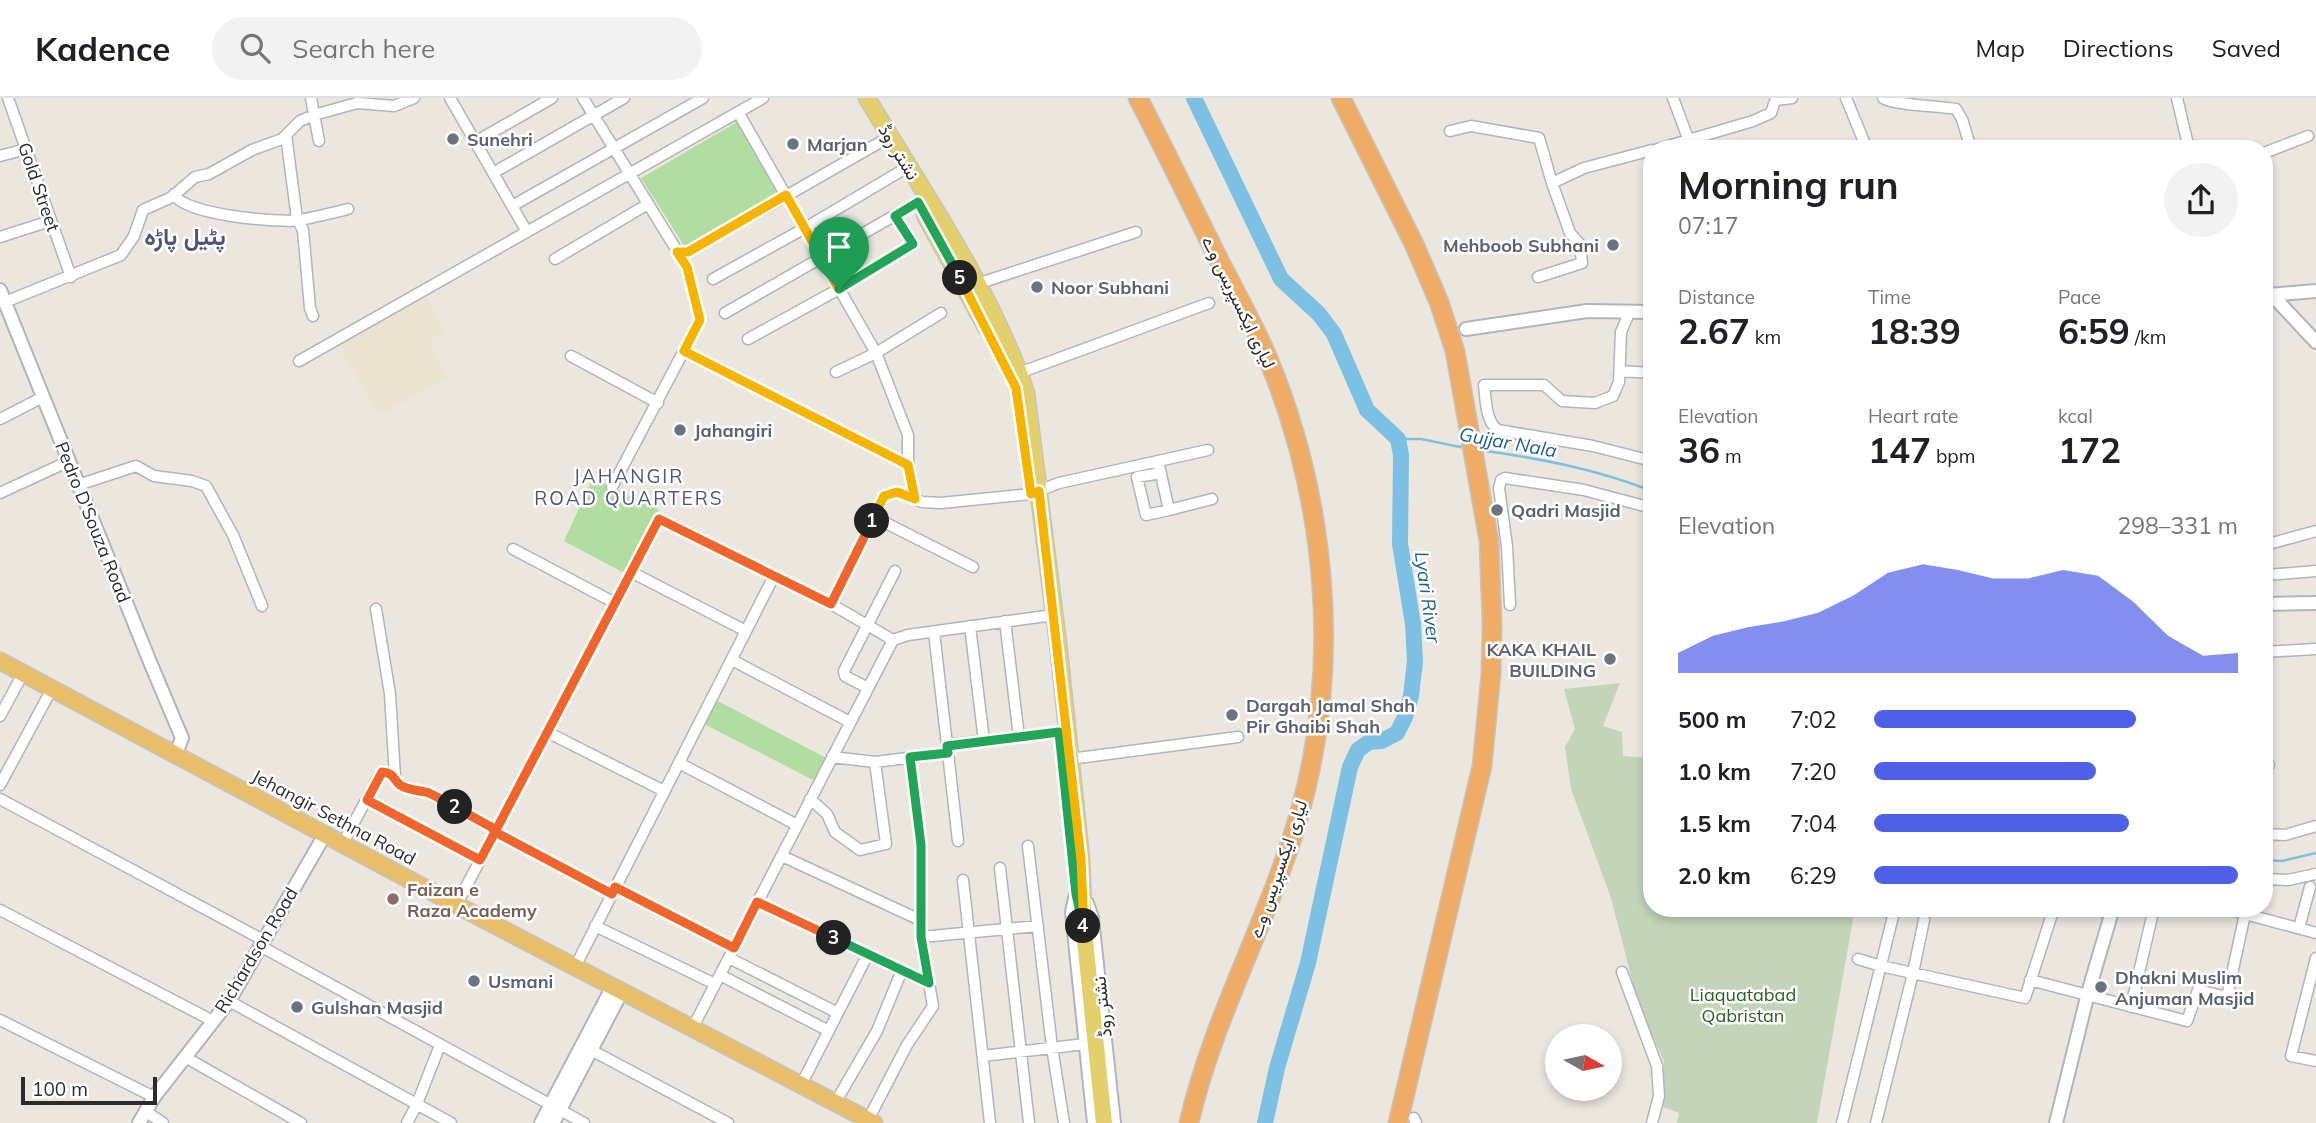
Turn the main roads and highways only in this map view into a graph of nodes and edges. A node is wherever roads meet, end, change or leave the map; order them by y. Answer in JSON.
{"nodes":[{"id":1,"x":860,"y":98,"type":"edge"},
{"id":2,"x":867,"y":98,"type":"edge"},
{"id":3,"x":1138,"y":98,"type":"edge"},
{"id":4,"x":1341,"y":98,"type":"edge"},
{"id":5,"x":1035,"y":492,"type":"junction"},
{"id":6,"x":0,"y":661,"type":"edge"},
{"id":7,"x":0,"y":671,"type":"edge"},
{"id":8,"x":1078,"y":895,"type":"junction"},
{"id":9,"x":615,"y":993,"type":"junction"},
{"id":10,"x":1409,"y":1121,"type":"edge"},
{"id":11,"x":865,"y":1122,"type":"edge"},
{"id":12,"x":1104,"y":1123,"type":"edge"},
{"id":13,"x":1189,"y":1123,"type":"edge"}],
"edges":[{"from":1,"to":5,"type":"main road","name":"نشتر روڈ"},
{"from":2,"to":5,"type":"main road","name":"نشتر روڈ"},
{"from":3,"to":13,"type":"highway","name":"لیاری ایکسپریس وے"},
{"from":4,"to":10,"type":"highway"},
{"from":5,"to":8,"type":"main road","name":"نشتر روڈ"},
{"from":5,"to":8,"type":"main road","name":"نشتر روڈ"},
{"from":6,"to":9,"type":"highway","name":"Jehangir Sethna Road"},
{"from":7,"to":9,"type":"highway","name":"Jehangir Sethna Road"},
{"from":8,"to":12,"type":"main road","name":"نشتر روڈ"},
{"from":9,"to":11,"type":"highway","name":"Jehangir Sethna Road"},
{"from":9,"to":11,"type":"highway","name":"Jehangir Sethna Road"}]}
